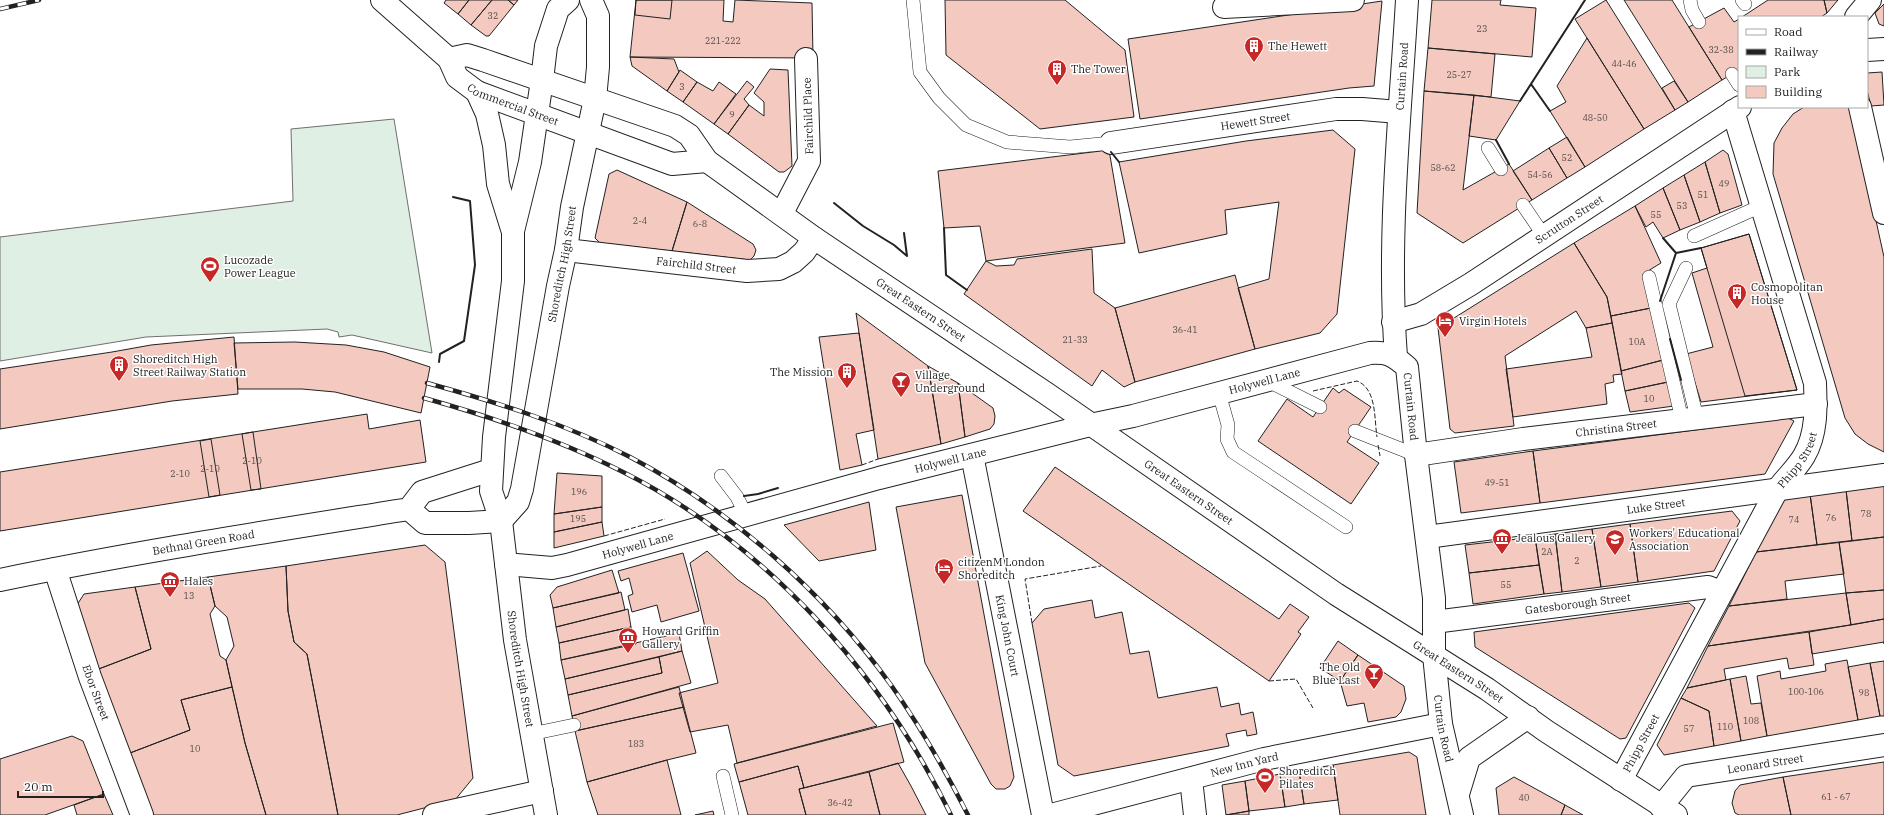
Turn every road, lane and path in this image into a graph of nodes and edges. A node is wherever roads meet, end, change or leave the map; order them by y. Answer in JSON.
{"nodes":[{"id":1,"x":382,"y":0,"type":"edge"},
{"id":2,"x":568,"y":0,"type":"edge"},
{"id":3,"x":591,"y":0,"type":"edge"},
{"id":4,"x":913,"y":0,"type":"edge"},
{"id":5,"x":1353,"y":0,"type":"edge"},
{"id":6,"x":1407,"y":0,"type":"edge"},
{"id":7,"x":1690,"y":0,"type":"edge"},
{"id":8,"x":1870,"y":0,"type":"edge"},
{"id":9,"x":1224,"y":7,"type":"dead end"},
{"id":10,"x":1857,"y":16,"type":"edge"},
{"id":11,"x":1699,"y":22,"type":"dead end"},
{"id":12,"x":1884,"y":49,"type":"edge"},
{"id":13,"x":1868,"y":50,"type":"edge"},
{"id":14,"x":449,"y":59,"type":"junction"},
{"id":15,"x":806,"y":59,"type":"dead end"},
{"id":16,"x":542,"y":80,"type":"junction"},
{"id":17,"x":477,"y":92,"type":"junction"},
{"id":18,"x":595,"y":99,"type":"junction"},
{"id":19,"x":1860,"y":108,"type":"edge"},
{"id":20,"x":1736,"y":109,"type":"edge"},
{"id":21,"x":1399,"y":112,"type":"junction"},
{"id":22,"x":537,"y":113,"type":"junction"},
{"id":23,"x":589,"y":135,"type":"junction"},
{"id":24,"x":1111,"y":143,"type":"joint"},
{"id":25,"x":1488,"y":148,"type":"dead end"},
{"id":26,"x":707,"y":161,"type":"junction"},
{"id":27,"x":1501,"y":169,"type":"dead end"},
{"id":28,"x":1523,"y":205,"type":"dead end"},
{"id":29,"x":1761,"y":206,"type":"junction"},
{"id":30,"x":782,"y":213,"type":"junction"},
{"id":31,"x":1884,"y":213,"type":"edge"},
{"id":32,"x":513,"y":230,"type":"junction"},
{"id":33,"x":1544,"y":236,"type":"junction"},
{"id":34,"x":1694,"y":236,"type":"dead end"},
{"id":35,"x":814,"y":238,"type":"junction"},
{"id":36,"x":566,"y":250,"type":"junction"},
{"id":37,"x":1686,"y":268,"type":"dead end"},
{"id":38,"x":1649,"y":277,"type":"dead end"},
{"id":39,"x":1393,"y":322,"type":"junction"},
{"id":40,"x":1396,"y":356,"type":"junction"},
{"id":41,"x":1266,"y":380,"type":"junction"},
{"id":42,"x":1219,"y":393,"type":"junction"},
{"id":43,"x":1816,"y":404,"type":"junction"},
{"id":44,"x":1320,"y":407,"type":"dead end"},
{"id":45,"x":1690,"y":419,"type":"junction"},
{"id":46,"x":1090,"y":425,"type":"junction"},
{"id":47,"x":1355,"y":431,"type":"dead end"},
{"id":48,"x":972,"y":455,"type":"junction"},
{"id":49,"x":1416,"y":455,"type":"junction"},
{"id":50,"x":491,"y":470,"type":"junction"},
{"id":51,"x":1884,"y":475,"type":"edge"},
{"id":52,"x":721,"y":476,"type":"dead end"},
{"id":53,"x":1777,"y":490,"type":"junction"},
{"id":54,"x":409,"y":509,"type":"junction"},
{"id":55,"x":746,"y":515,"type":"junction"},
{"id":56,"x":501,"y":521,"type":"junction"},
{"id":57,"x":1346,"y":527,"type":"dead end"},
{"id":58,"x":1427,"y":537,"type":"junction"},
{"id":59,"x":506,"y":564,"type":"junction"},
{"id":60,"x":55,"y":568,"type":"junction"},
{"id":61,"x":0,"y":580,"type":"edge"},
{"id":62,"x":1721,"y":592,"type":"junction"},
{"id":63,"x":1434,"y":622,"type":"junction"},
{"id":64,"x":1434,"y":655,"type":"junction"},
{"id":65,"x":1528,"y":717,"type":"junction"},
{"id":66,"x":1441,"y":724,"type":"junction"},
{"id":67,"x":574,"y":725,"type":"dead end"},
{"id":68,"x":531,"y":734,"type":"junction"},
{"id":69,"x":1884,"y":745,"type":"edge"},
{"id":70,"x":723,"y":776,"type":"dead end"},
{"id":71,"x":1191,"y":779,"type":"junction"},
{"id":72,"x":1621,"y":780,"type":"junction"},
{"id":73,"x":542,"y":791,"type":"junction"},
{"id":74,"x":1460,"y":805,"type":"edge"},
{"id":75,"x":1669,"y":811,"type":"edge"},
{"id":76,"x":142,"y":815,"type":"edge"},
{"id":77,"x":434,"y":815,"type":"edge"},
{"id":78,"x":546,"y":815,"type":"edge"},
{"id":79,"x":732,"y":815,"type":"edge"},
{"id":80,"x":1043,"y":815,"type":"edge"},
{"id":81,"x":1051,"y":815,"type":"edge"},
{"id":82,"x":1195,"y":815,"type":"edge"}],
"edges":[{"from":1,"to":14,"type":"main road","name":"Commercial Street"},
{"from":2,"to":16,"type":"main road","name":"Shoreditch High Street"},
{"from":3,"to":18,"type":"main road","name":"Shoreditch High Street"},
{"from":4,"to":24,"type":"lane"},
{"from":5,"to":9,"type":"main road"},
{"from":6,"to":21,"type":"main road","name":"Curtain Road"},
{"from":7,"to":11,"type":"lane"},
{"from":8,"to":10,"type":"main road"},
{"from":12,"to":13,"type":"main road"},
{"from":14,"to":16,"type":"main road"},
{"from":14,"to":17,"type":"main road","name":"Commercial Street"},
{"from":15,"to":30,"type":"main road","name":"Fairchild Place"},
{"from":16,"to":18,"type":"main road"},
{"from":16,"to":22,"type":"main road","name":"Shoreditch High Street"},
{"from":17,"to":22,"type":"main road","name":"Commercial Street"},
{"from":17,"to":32,"type":"main road"},
{"from":18,"to":23,"type":"main road","name":"Shoreditch High Street"},
{"from":18,"to":26,"type":"main road","name":"Great Eastern Street"},
{"from":19,"to":31,"type":"main road"},
{"from":20,"to":29,"type":"main road","name":"Phipp Street"},
{"from":20,"to":33,"type":"main road","name":"Scrutton Street"},
{"from":21,"to":24,"type":"main road","name":"Hewett Street"},
{"from":21,"to":39,"type":"main road","name":"Curtain Road"},
{"from":22,"to":23,"type":"main road","name":"Commercial Street"},
{"from":22,"to":32,"type":"main road","name":"Shoreditch High Street"},
{"from":23,"to":26,"type":"main road"},
{"from":23,"to":36,"type":"main road","name":"Shoreditch High Street"},
{"from":25,"to":27,"type":"lane"},
{"from":26,"to":30,"type":"main road","name":"Great Eastern Street"},
{"from":28,"to":33,"type":"lane"},
{"from":29,"to":34,"type":"lane"},
{"from":29,"to":43,"type":"main road","name":"Phipp Street"},
{"from":30,"to":35,"type":"main road","name":"Great Eastern Street"},
{"from":32,"to":50,"type":"main road","name":"Shoreditch High Street"},
{"from":33,"to":39,"type":"main road","name":"Scrutton Street"},
{"from":35,"to":36,"type":"main road","name":"Fairchild Street"},
{"from":35,"to":46,"type":"main road","name":"Great Eastern Street"},
{"from":36,"to":56,"type":"main road","name":"Shoreditch High Street"},
{"from":37,"to":45,"type":"lane"},
{"from":38,"to":45,"type":"lane"},
{"from":39,"to":40,"type":"main road","name":"Curtain Road"},
{"from":40,"to":41,"type":"main road","name":"Holywell Lane"},
{"from":40,"to":49,"type":"main road","name":"Curtain Road"},
{"from":41,"to":42,"type":"main road","name":"Holywell Lane"},
{"from":41,"to":44,"type":"lane"},
{"from":42,"to":46,"type":"main road","name":"Holywell Lane"},
{"from":42,"to":57,"type":"lane"},
{"from":43,"to":45,"type":"main road","name":"Christina Street"},
{"from":43,"to":53,"type":"main road","name":"Phipp Street"},
{"from":45,"to":49,"type":"main road","name":"Christina Street"},
{"from":46,"to":48,"type":"main road","name":"Holywell Lane"},
{"from":46,"to":64,"type":"main road","name":"Great Eastern Street"},
{"from":47,"to":49,"type":"lane"},
{"from":48,"to":55,"type":"main road","name":"Holywell Lane"},
{"from":48,"to":80,"type":"main road","name":"King John Court"},
{"from":49,"to":58,"type":"main road","name":"Curtain Road"},
{"from":50,"to":54,"type":"main road"},
{"from":50,"to":56,"type":"main road","name":"Shoreditch High Street"},
{"from":51,"to":53,"type":"main road","name":"Luke Street"},
{"from":52,"to":55,"type":"lane"},
{"from":53,"to":58,"type":"main road","name":"Luke Street"},
{"from":53,"to":62,"type":"main road","name":"Phipp Street"},
{"from":54,"to":56,"type":"main road"},
{"from":54,"to":60,"type":"main road","name":"Bethnal Green Road"},
{"from":55,"to":59,"type":"main road","name":"Holywell Lane"},
{"from":56,"to":59,"type":"main road","name":"Shoreditch High Street"},
{"from":58,"to":63,"type":"main road","name":"Curtain Road"},
{"from":59,"to":68,"type":"main road","name":"Shoreditch High Street"},
{"from":60,"to":61,"type":"main road","name":"Bethnal Green Road"},
{"from":60,"to":76,"type":"main road","name":"Ebor Street"},
{"from":62,"to":63,"type":"main road","name":"Gatesborough Street"},
{"from":62,"to":72,"type":"main road","name":"Phipp Street"},
{"from":63,"to":64,"type":"main road","name":"Curtain Road"},
{"from":64,"to":65,"type":"main road","name":"Great Eastern Street"},
{"from":64,"to":66,"type":"main road","name":"Curtain Road"},
{"from":65,"to":72,"type":"main road","name":"Great Eastern Street"},
{"from":65,"to":74,"type":"main road"},
{"from":66,"to":71,"type":"main road","name":"New Inn Yard"},
{"from":66,"to":74,"type":"main road","name":"Curtain Road"},
{"from":67,"to":68,"type":"lane"},
{"from":68,"to":73,"type":"main road","name":"Shoreditch High Street"},
{"from":69,"to":75,"type":"main road","name":"Leonard Street"},
{"from":70,"to":79,"type":"lane"},
{"from":71,"to":81,"type":"main road","name":"New Inn Yard"},
{"from":71,"to":82,"type":"main road"},
{"from":72,"to":75,"type":"main road","name":"Great Eastern Street"},
{"from":73,"to":77,"type":"main road"},
{"from":73,"to":78,"type":"main road","name":"Shoreditch High Street"}]}
